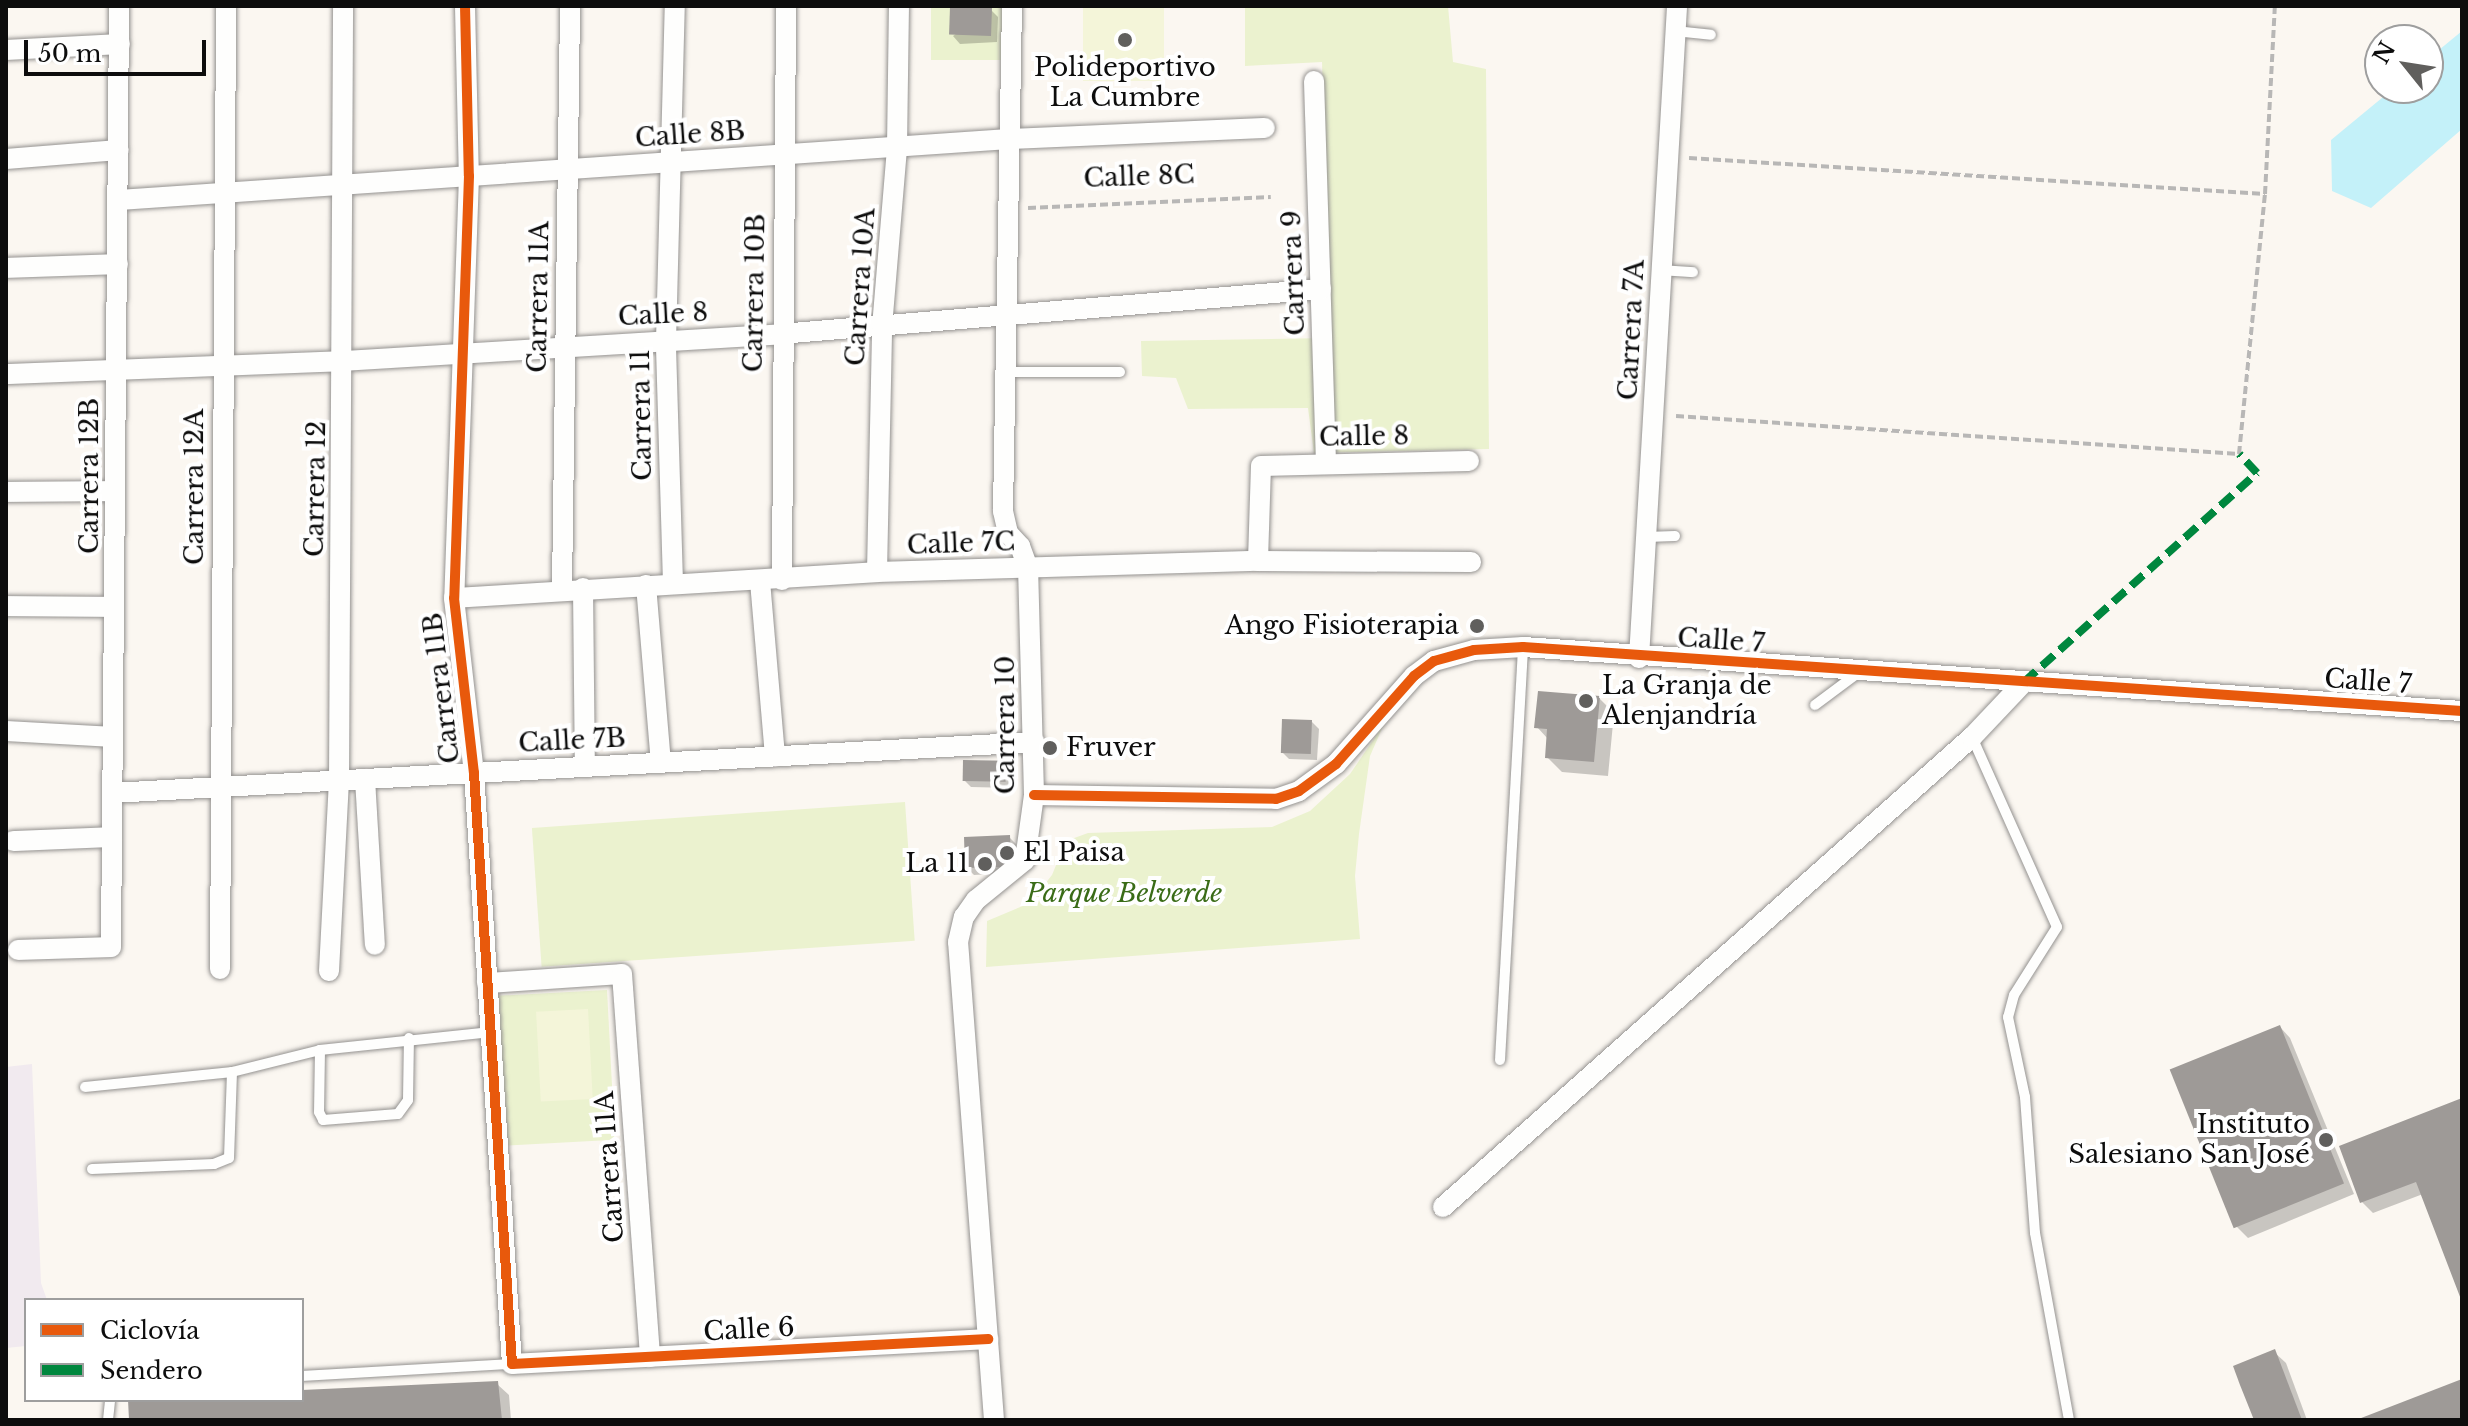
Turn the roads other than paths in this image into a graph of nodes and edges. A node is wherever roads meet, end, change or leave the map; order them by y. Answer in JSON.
{"nodes":[{"id":1,"x":119,"y":6,"type":"edge"},
{"id":2,"x":226,"y":6,"type":"edge"},
{"id":3,"x":343,"y":6,"type":"edge"},
{"id":4,"x":465,"y":6,"type":"edge"},
{"id":5,"x":570,"y":6,"type":"edge"},
{"id":6,"x":675,"y":6,"type":"edge"},
{"id":7,"x":786,"y":6,"type":"edge"},
{"id":8,"x":899,"y":6,"type":"edge"},
{"id":9,"x":1012,"y":6,"type":"edge"},
{"id":10,"x":1677,"y":6,"type":"edge"},
{"id":11,"x":1675,"y":31,"type":"junction"},
{"id":12,"x":1711,"y":35,"type":"dead end"},
{"id":13,"x":120,"y":44,"type":"junction"},
{"id":14,"x":6,"y":50,"type":"edge"},
{"id":15,"x":1314,"y":81,"type":"dead end"},
{"id":16,"x":1265,"y":128,"type":"dead end"},
{"id":17,"x":1009,"y":139,"type":"junction"},
{"id":18,"x":897,"y":147,"type":"junction"},
{"id":19,"x":119,"y":150,"type":"junction"},
{"id":20,"x":784,"y":155,"type":"junction"},
{"id":21,"x":6,"y":159,"type":"edge"},
{"id":22,"x":671,"y":162,"type":"junction"},
{"id":23,"x":568,"y":169,"type":"junction"},
{"id":24,"x":469,"y":176,"type":"junction"},
{"id":25,"x":339,"y":187,"type":"junction"},
{"id":26,"x":222,"y":193,"type":"junction"},
{"id":27,"x":119,"y":200,"type":"junction"},
{"id":28,"x":118,"y":264,"type":"junction"},
{"id":29,"x":6,"y":268,"type":"edge"},
{"id":30,"x":1661,"y":270,"type":"junction"},
{"id":31,"x":1693,"y":272,"type":"dead end"},
{"id":32,"x":1321,"y":289,"type":"junction"},
{"id":33,"x":1004,"y":317,"type":"junction"},
{"id":34,"x":882,"y":327,"type":"junction"},
{"id":35,"x":780,"y":334,"type":"junction"},
{"id":36,"x":666,"y":341,"type":"junction"},
{"id":37,"x":563,"y":347,"type":"junction"},
{"id":38,"x":463,"y":352,"type":"junction"},
{"id":39,"x":343,"y":361,"type":"junction"},
{"id":40,"x":221,"y":366,"type":"junction"},
{"id":41,"x":116,"y":372,"type":"junction"},
{"id":42,"x":1004,"y":372,"type":"junction"},
{"id":43,"x":1120,"y":372,"type":"dead end"},
{"id":44,"x":6,"y":374,"type":"edge"},
{"id":45,"x":1469,"y":461,"type":"dead end"},
{"id":46,"x":1326,"y":464,"type":"junction"},
{"id":47,"x":115,"y":491,"type":"junction"},
{"id":48,"x":6,"y":492,"type":"edge"},
{"id":49,"x":1675,"y":536,"type":"dead end"},
{"id":50,"x":1646,"y":537,"type":"junction"},
{"id":51,"x":1258,"y":561,"type":"junction"},
{"id":52,"x":1471,"y":562,"type":"dead end"},
{"id":53,"x":1028,"y":568,"type":"junction"},
{"id":54,"x":877,"y":572,"type":"junction"},
{"id":55,"x":782,"y":580,"type":"junction"},
{"id":56,"x":760,"y":581,"type":"junction"},
{"id":57,"x":673,"y":583,"type":"junction"},
{"id":58,"x":646,"y":585,"type":"junction"},
{"id":59,"x":572,"y":588,"type":"junction"},
{"id":60,"x":454,"y":598,"type":"junction"},
{"id":61,"x":6,"y":606,"type":"edge"},
{"id":62,"x":114,"y":607,"type":"junction"},
{"id":63,"x":1523,"y":647,"type":"junction"},
{"id":64,"x":1639,"y":658,"type":"junction"},
{"id":65,"x":1859,"y":672,"type":"junction"},
{"id":66,"x":2024,"y":682,"type":"junction"},
{"id":67,"x":1815,"y":705,"type":"dead end"},
{"id":68,"x":2462,"y":711,"type":"edge"},
{"id":69,"x":7,"y":731,"type":"edge"},
{"id":70,"x":113,"y":737,"type":"junction"},
{"id":71,"x":1972,"y":737,"type":"junction"},
{"id":72,"x":1035,"y":742,"type":"junction"},
{"id":73,"x":775,"y":756,"type":"junction"},
{"id":74,"x":661,"y":762,"type":"junction"},
{"id":75,"x":585,"y":767,"type":"junction"},
{"id":76,"x":474,"y":773,"type":"junction"},
{"id":77,"x":365,"y":779,"type":"junction"},
{"id":78,"x":339,"y":782,"type":"junction"},
{"id":79,"x":220,"y":787,"type":"junction"},
{"id":80,"x":112,"y":793,"type":"junction"},
{"id":81,"x":1034,"y":795,"type":"junction"},
{"id":82,"x":112,"y":837,"type":"junction"},
{"id":83,"x":13,"y":841,"type":"dead end"},
{"id":84,"x":375,"y":945,"type":"dead end"},
{"id":85,"x":18,"y":950,"type":"dead end"},
{"id":86,"x":220,"y":969,"type":"dead end"},
{"id":87,"x":329,"y":971,"type":"dead end"},
{"id":88,"x":487,"y":983,"type":"junction"},
{"id":89,"x":491,"y":1032,"type":"junction"},
{"id":90,"x":409,"y":1038,"type":"junction"},
{"id":91,"x":320,"y":1050,"type":"junction"},
{"id":92,"x":1500,"y":1060,"type":"dead end"},
{"id":93,"x":232,"y":1072,"type":"junction"},
{"id":94,"x":85,"y":1087,"type":"dead end"},
{"id":95,"x":92,"y":1169,"type":"dead end"},
{"id":96,"x":1443,"y":1207,"type":"dead end"},
{"id":97,"x":988,"y":1339,"type":"junction"},
{"id":98,"x":650,"y":1357,"type":"junction"},
{"id":99,"x":512,"y":1364,"type":"junction"},
{"id":100,"x":304,"y":1376,"type":"edge"},
{"id":101,"x":994,"y":1420,"type":"edge"},
{"id":102,"x":2069,"y":1420,"type":"edge"}],
"edges":[{"from":1,"to":13,"type":"street","name":"Carrera 12B"},
{"from":2,"to":26,"type":"street","name":"Carrera 12A"},
{"from":3,"to":25,"type":"street","name":"Carrera 12"},
{"from":4,"to":24,"type":"street","name":"Carrera 11B"},
{"from":5,"to":23,"type":"street","name":"Carrera 11A"},
{"from":6,"to":22,"type":"street","name":"Carrera 11"},
{"from":7,"to":20,"type":"street","name":"Carrera 10B"},
{"from":8,"to":18,"type":"street","name":"Carrera 10A"},
{"from":9,"to":17,"type":"street","name":"Carrera 10"},
{"from":10,"to":11,"type":"street","name":"Carrera 7A"},
{"from":11,"to":12,"type":"lane"},
{"from":11,"to":30,"type":"street","name":"Carrera 7A"},
{"from":13,"to":14,"type":"street"},
{"from":13,"to":19,"type":"street","name":"Carrera 12B"},
{"from":15,"to":32,"type":"street","name":"Carrera 9"},
{"from":16,"to":17,"type":"street","name":"Calle 8B"},
{"from":17,"to":18,"type":"street","name":"Calle 8B"},
{"from":17,"to":33,"type":"street","name":"Carrera 10"},
{"from":18,"to":20,"type":"street","name":"Calle 8B"},
{"from":18,"to":34,"type":"street","name":"Carrera 10A"},
{"from":19,"to":21,"type":"street"},
{"from":19,"to":27,"type":"street","name":"Carrera 12B"},
{"from":20,"to":22,"type":"street","name":"Calle 8B"},
{"from":20,"to":35,"type":"street","name":"Carrera 10B"},
{"from":22,"to":23,"type":"street","name":"Calle 8B"},
{"from":22,"to":36,"type":"street","name":"Carrera 11"},
{"from":23,"to":24,"type":"street","name":"Calle 8B"},
{"from":23,"to":37,"type":"street","name":"Carrera 11A"},
{"from":24,"to":25,"type":"street","name":"Calle 8B"},
{"from":24,"to":38,"type":"street","name":"Carrera 11B"},
{"from":25,"to":26,"type":"street","name":"Calle 8B"},
{"from":25,"to":39,"type":"street","name":"Carrera 12"},
{"from":26,"to":27,"type":"street","name":"Calle 8B"},
{"from":26,"to":40,"type":"street","name":"Carrera 12A"},
{"from":27,"to":28,"type":"street","name":"Carrera 12B"},
{"from":28,"to":29,"type":"street"},
{"from":28,"to":41,"type":"street","name":"Carrera 12B"},
{"from":30,"to":31,"type":"lane"},
{"from":30,"to":50,"type":"street","name":"Carrera 7A"},
{"from":32,"to":33,"type":"street","name":"Calle 8"},
{"from":32,"to":46,"type":"street","name":"Carrera 9"},
{"from":33,"to":34,"type":"street","name":"Calle 8"},
{"from":33,"to":42,"type":"street","name":"Carrera 10"},
{"from":34,"to":35,"type":"street","name":"Calle 8"},
{"from":34,"to":54,"type":"street","name":"Carrera 10A"},
{"from":35,"to":36,"type":"street","name":"Calle 8"},
{"from":35,"to":55,"type":"street","name":"Carrera 10B"},
{"from":36,"to":37,"type":"street","name":"Calle 8"},
{"from":36,"to":57,"type":"street","name":"Carrera 11"},
{"from":37,"to":38,"type":"street","name":"Calle 8"},
{"from":37,"to":59,"type":"street","name":"Carrera 11A"},
{"from":38,"to":39,"type":"street","name":"Calle 8"},
{"from":38,"to":60,"type":"street","name":"Carrera 11B"},
{"from":39,"to":40,"type":"street","name":"Calle 8"},
{"from":39,"to":78,"type":"street","name":"Carrera 12"},
{"from":40,"to":41,"type":"street","name":"Calle 8"},
{"from":40,"to":79,"type":"street","name":"Carrera 12A"},
{"from":41,"to":44,"type":"street","name":"Calle 8"},
{"from":41,"to":47,"type":"street","name":"Carrera 12B"},
{"from":42,"to":43,"type":"lane"},
{"from":42,"to":53,"type":"street","name":"Carrera 10"},
{"from":45,"to":46,"type":"street","name":"Calle 8"},
{"from":46,"to":51,"type":"street","name":"Calle 8"},
{"from":47,"to":48,"type":"street"},
{"from":47,"to":62,"type":"street","name":"Carrera 12B"},
{"from":49,"to":50,"type":"lane"},
{"from":50,"to":64,"type":"street","name":"Carrera 7A"},
{"from":51,"to":52,"type":"street","name":"Calle 7C"},
{"from":51,"to":53,"type":"street","name":"Calle 7C"},
{"from":53,"to":54,"type":"street","name":"Calle 7C"},
{"from":53,"to":72,"type":"street","name":"Carrera 10"},
{"from":54,"to":55,"type":"street","name":"Calle 7C"},
{"from":55,"to":56,"type":"street","name":"Calle 7C"},
{"from":56,"to":57,"type":"street","name":"Calle 7C"},
{"from":56,"to":73,"type":"street"},
{"from":57,"to":58,"type":"street","name":"Calle 7C"},
{"from":58,"to":59,"type":"street","name":"Calle 7C"},
{"from":58,"to":74,"type":"street"},
{"from":59,"to":60,"type":"street","name":"Calle 7C"},
{"from":59,"to":75,"type":"street","name":"Carrera 11A"},
{"from":60,"to":76,"type":"street","name":"Carrera 11B"},
{"from":61,"to":62,"type":"street"},
{"from":62,"to":70,"type":"street","name":"Carrera 12B"},
{"from":63,"to":64,"type":"street","name":"Calle 7"},
{"from":63,"to":81,"type":"street","name":"Calle 7"},
{"from":63,"to":92,"type":"lane"},
{"from":64,"to":65,"type":"street","name":"Calle 7"},
{"from":65,"to":66,"type":"street","name":"Calle 7"},
{"from":65,"to":67,"type":"lane"},
{"from":66,"to":68,"type":"street","name":"Calle 7"},
{"from":66,"to":71,"type":"street"},
{"from":69,"to":70,"type":"street"},
{"from":70,"to":80,"type":"street","name":"Carrera 12B"},
{"from":71,"to":96,"type":"street"},
{"from":71,"to":102,"type":"lane"},
{"from":72,"to":73,"type":"street","name":"Calle 7B"},
{"from":72,"to":81,"type":"street","name":"Carrera 10"},
{"from":73,"to":74,"type":"street","name":"Calle 7B"},
{"from":74,"to":75,"type":"street","name":"Calle 7B"},
{"from":75,"to":76,"type":"street","name":"Calle 7B"},
{"from":76,"to":77,"type":"street","name":"Calle 7B"},
{"from":76,"to":88,"type":"street","name":"Carrera 11B"},
{"from":77,"to":78,"type":"street","name":"Calle 7B"},
{"from":77,"to":84,"type":"street"},
{"from":78,"to":79,"type":"street","name":"Calle 7B"},
{"from":78,"to":87,"type":"street","name":"Carrera 12"},
{"from":79,"to":80,"type":"street","name":"Calle 7B"},
{"from":79,"to":86,"type":"street","name":"Carrera 12A"},
{"from":80,"to":82,"type":"street","name":"Carrera 12B"},
{"from":81,"to":97,"type":"street","name":"Carrera 10"},
{"from":82,"to":83,"type":"street"},
{"from":82,"to":85,"type":"street","name":"Carrera 12B"},
{"from":88,"to":89,"type":"street","name":"Carrera 11B"},
{"from":88,"to":98,"type":"street","name":"Carrera 11A"},
{"from":89,"to":90,"type":"lane"},
{"from":89,"to":99,"type":"street","name":"Carrera 11B"},
{"from":90,"to":91,"type":"lane"},
{"from":90,"to":91,"type":"lane"},
{"from":91,"to":93,"type":"lane"},
{"from":93,"to":94,"type":"lane"},
{"from":93,"to":95,"type":"lane"},
{"from":97,"to":98,"type":"street","name":"Calle 6"},
{"from":97,"to":101,"type":"street","name":"Carrera 10"},
{"from":98,"to":99,"type":"street","name":"Calle 6"},
{"from":99,"to":100,"type":"lane","name":"Calle 6"}]}
